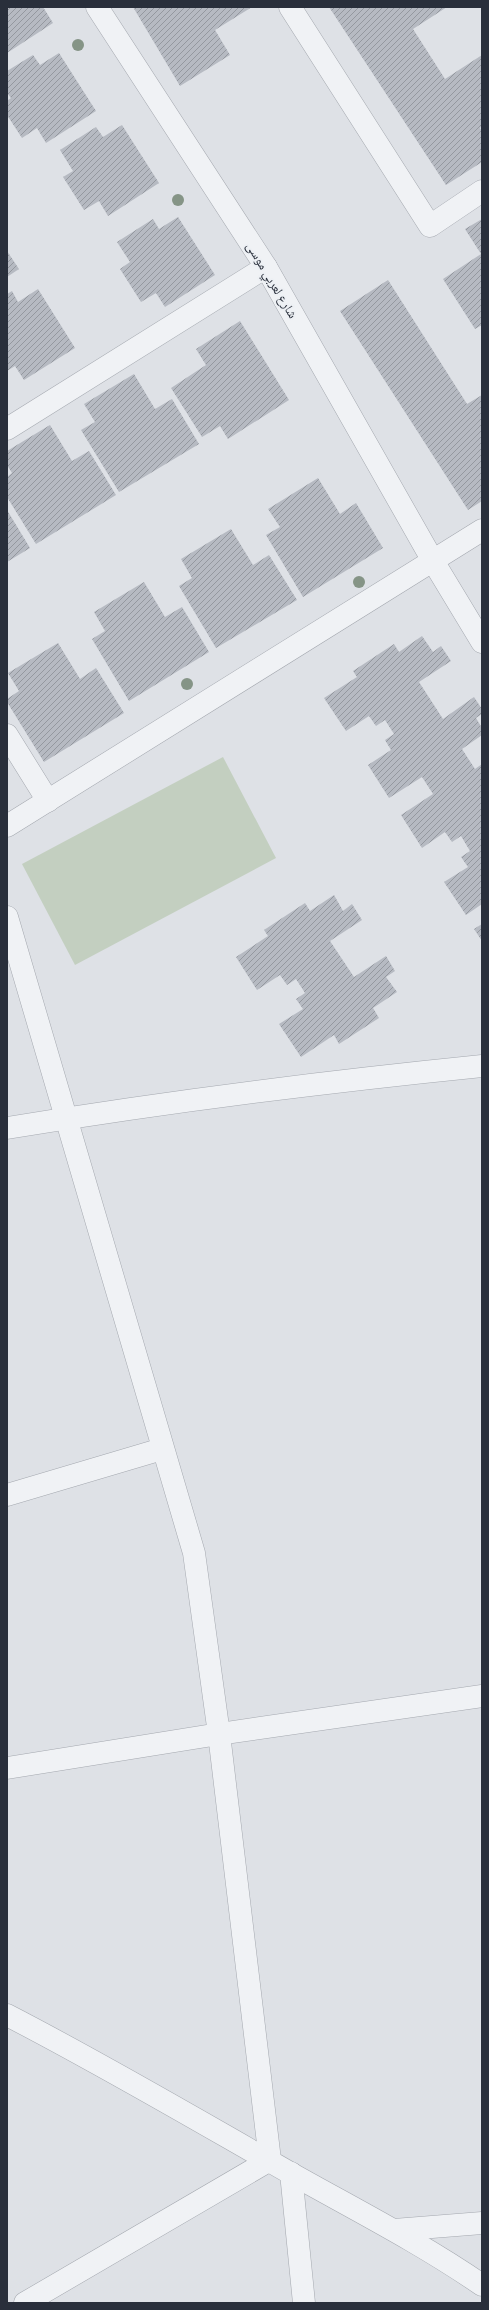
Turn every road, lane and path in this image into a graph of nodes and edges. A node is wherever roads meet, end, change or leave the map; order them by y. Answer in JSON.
{"nodes":[{"id":1,"x":97,"y":7,"type":"edge"},
{"id":2,"x":290,"y":7,"type":"edge"},
{"id":3,"x":482,"y":191,"type":"edge"},
{"id":4,"x":266,"y":267,"type":"junction"},
{"id":5,"x":7,"y":429,"type":"edge"},
{"id":6,"x":482,"y":530,"type":"edge"},
{"id":7,"x":433,"y":561,"type":"junction"},
{"id":8,"x":482,"y":642,"type":"edge"},
{"id":9,"x":7,"y":735,"type":"edge"},
{"id":10,"x":48,"y":802,"type":"junction"},
{"id":11,"x":7,"y":826,"type":"edge"},
{"id":12,"x":7,"y":917,"type":"edge"},
{"id":13,"x":482,"y":1066,"type":"edge"},
{"id":14,"x":68,"y":1118,"type":"junction"},
{"id":15,"x":7,"y":1128,"type":"edge"},
{"id":16,"x":162,"y":1449,"type":"junction"},
{"id":17,"x":7,"y":1495,"type":"edge"},
{"id":18,"x":482,"y":1696,"type":"edge"},
{"id":19,"x":219,"y":1734,"type":"junction"},
{"id":20,"x":7,"y":1768,"type":"edge"},
{"id":21,"x":7,"y":2014,"type":"edge"},
{"id":22,"x":270,"y":2160,"type":"junction"},
{"id":23,"x":291,"y":2173,"type":"junction"},
{"id":24,"x":482,"y":2223,"type":"edge"},
{"id":25,"x":394,"y":2230,"type":"junction"},
{"id":26,"x":477,"y":2276,"type":"edge"},
{"id":27,"x":25,"y":2303,"type":"edge"},
{"id":28,"x":304,"y":2303,"type":"edge"}],
"edges":[{"from":1,"to":4,"type":"street","name":"شارع لعربي موسى"},
{"from":2,"to":3,"type":"street"},
{"from":4,"to":5,"type":"street"},
{"from":4,"to":7,"type":"street","name":"شارع لعربي موسى"},
{"from":6,"to":7,"type":"street"},
{"from":7,"to":8,"type":"street","name":"شارع لعربي موسى"},
{"from":7,"to":10,"type":"street"},
{"from":9,"to":10,"type":"street"},
{"from":10,"to":11,"type":"street"},
{"from":12,"to":14,"type":"street"},
{"from":13,"to":14,"type":"street"},
{"from":14,"to":15,"type":"street"},
{"from":14,"to":16,"type":"street"},
{"from":16,"to":17,"type":"street"},
{"from":16,"to":19,"type":"street"},
{"from":18,"to":19,"type":"street"},
{"from":19,"to":20,"type":"street"},
{"from":19,"to":22,"type":"street"},
{"from":21,"to":22,"type":"street"},
{"from":22,"to":23,"type":"street"},
{"from":22,"to":27,"type":"street"},
{"from":23,"to":25,"type":"street"},
{"from":23,"to":28,"type":"street"},
{"from":24,"to":25,"type":"street"},
{"from":25,"to":26,"type":"street"}]}
